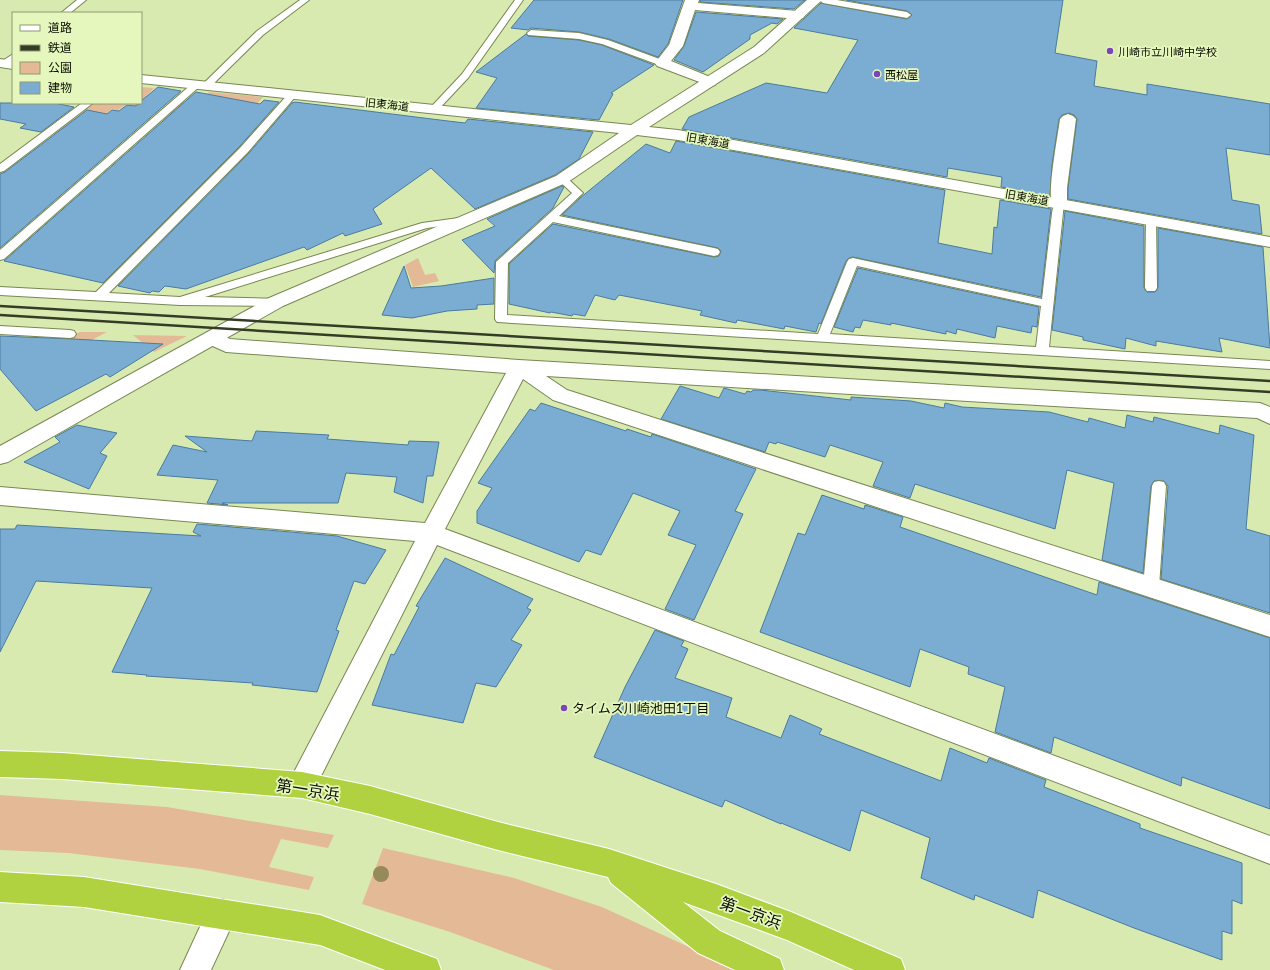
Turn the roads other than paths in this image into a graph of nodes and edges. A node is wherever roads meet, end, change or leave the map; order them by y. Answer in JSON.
{"nodes":[{"id":1,"x":82,"y":0,"type":"edge"},
{"id":2,"x":305,"y":0,"type":"edge"},
{"id":3,"x":519,"y":0,"type":"edge"},
{"id":4,"x":815,"y":0,"type":"edge"},
{"id":5,"x":823,"y":0,"type":"edge"},
{"id":6,"x":691,"y":3,"type":"edge"},
{"id":7,"x":66,"y":12,"type":"edge"},
{"id":8,"x":798,"y":15,"type":"junction"},
{"id":9,"x":907,"y":15,"type":"dead end"},
{"id":10,"x":531,"y":33,"type":"dead end"},
{"id":11,"x":662,"y":63,"type":"junction"},
{"id":12,"x":142,"y":80,"type":"edge"},
{"id":13,"x":710,"y":82,"type":"junction"},
{"id":14,"x":202,"y":85,"type":"junction"},
{"id":15,"x":293,"y":94,"type":"junction"},
{"id":16,"x":87,"y":104,"type":"edge"},
{"id":17,"x":434,"y":109,"type":"junction"},
{"id":18,"x":1068,"y":119,"type":"dead end"},
{"id":19,"x":633,"y":131,"type":"junction"},
{"id":20,"x":0,"y":169,"type":"edge"},
{"id":21,"x":562,"y":179,"type":"junction"},
{"id":22,"x":1059,"y":203,"type":"junction"},
{"id":23,"x":550,"y":218,"type":"junction"},
{"id":24,"x":466,"y":220,"type":"junction"},
{"id":25,"x":1151,"y":220,"type":"junction"},
{"id":26,"x":1270,"y":242,"type":"edge"},
{"id":27,"x":714,"y":252,"type":"dead end"},
{"id":28,"x":0,"y":256,"type":"edge"},
{"id":29,"x":1151,"y":288,"type":"dead end"},
{"id":30,"x":0,"y":291,"type":"edge"},
{"id":31,"x":98,"y":297,"type":"junction"},
{"id":32,"x":180,"y":301,"type":"junction"},
{"id":33,"x":276,"y":302,"type":"junction"},
{"id":34,"x":1048,"y":304,"type":"junction"},
{"id":35,"x":0,"y":330,"type":"edge"},
{"id":36,"x":70,"y":334,"type":"dead end"},
{"id":37,"x":213,"y":338,"type":"junction"},
{"id":38,"x":822,"y":338,"type":"junction"},
{"id":39,"x":1042,"y":351,"type":"junction"},
{"id":40,"x":1270,"y":365,"type":"edge"},
{"id":41,"x":519,"y":367,"type":"junction"},
{"id":42,"x":1270,"y":416,"type":"edge"},
{"id":43,"x":0,"y":456,"type":"edge"},
{"id":44,"x":1159,"y":486,"type":"dead end"},
{"id":45,"x":0,"y":496,"type":"edge"},
{"id":46,"x":431,"y":533,"type":"junction"},
{"id":47,"x":1151,"y":587,"type":"junction"},
{"id":48,"x":1270,"y":626,"type":"edge"},
{"id":49,"x":0,"y":764,"type":"edge"},
{"id":50,"x":302,"y":785,"type":"junction"},
{"id":51,"x":1270,"y":850,"type":"edge"},
{"id":52,"x":609,"y":863,"type":"junction"},
{"id":53,"x":0,"y":887,"type":"edge"},
{"id":54,"x":222,"y":914,"type":"junction"},
{"id":55,"x":194,"y":970,"type":"edge"},
{"id":56,"x":426,"y":970,"type":"edge"},
{"id":57,"x":769,"y":970,"type":"edge"},
{"id":58,"x":890,"y":970,"type":"edge"}],
"edges":[{"from":1,"to":7,"type":"lane"},
{"from":2,"to":14,"type":"lane"},
{"from":3,"to":17,"type":"lane"},
{"from":4,"to":8,"type":"street"},
{"from":5,"to":9,"type":"lane"},
{"from":6,"to":8,"type":"street"},
{"from":6,"to":11,"type":"street"},
{"from":8,"to":13,"type":"street"},
{"from":10,"to":11,"type":"lane"},
{"from":11,"to":13,"type":"street"},
{"from":12,"to":14,"type":"street","name":"旧東海道"},
{"from":13,"to":19,"type":"street"},
{"from":14,"to":15,"type":"street","name":"旧東海道"},
{"from":14,"to":28,"type":"lane"},
{"from":15,"to":17,"type":"street","name":"旧東海道"},
{"from":15,"to":31,"type":"lane"},
{"from":16,"to":20,"type":"lane"},
{"from":17,"to":19,"type":"street","name":"旧東海道"},
{"from":18,"to":22,"type":"street"},
{"from":19,"to":21,"type":"street"},
{"from":19,"to":22,"type":"street","name":"旧東海道"},
{"from":21,"to":23,"type":"lane"},
{"from":21,"to":24,"type":"street"},
{"from":22,"to":25,"type":"street","name":"旧東海道"},
{"from":22,"to":34,"type":"lane"},
{"from":23,"to":27,"type":"lane"},
{"from":23,"to":38,"type":"lane"},
{"from":24,"to":32,"type":"lane"},
{"from":24,"to":33,"type":"street"},
{"from":25,"to":26,"type":"street","name":"旧東海道"},
{"from":25,"to":29,"type":"lane"},
{"from":30,"to":31,"type":"lane"},
{"from":31,"to":32,"type":"lane"},
{"from":32,"to":33,"type":"lane"},
{"from":33,"to":37,"type":"street"},
{"from":34,"to":38,"type":"lane"},
{"from":34,"to":39,"type":"lane"},
{"from":35,"to":36,"type":"lane"},
{"from":37,"to":41,"type":"street"},
{"from":37,"to":43,"type":"street"},
{"from":38,"to":39,"type":"lane"},
{"from":39,"to":40,"type":"lane"},
{"from":41,"to":42,"type":"street"},
{"from":41,"to":46,"type":"street"},
{"from":41,"to":47,"type":"street"},
{"from":44,"to":47,"type":"lane"},
{"from":45,"to":46,"type":"street"},
{"from":46,"to":50,"type":"street"},
{"from":46,"to":51,"type":"street"},
{"from":47,"to":48,"type":"street"},
{"from":49,"to":50,"type":"highway","name":"第一京浜"},
{"from":50,"to":52,"type":"highway","name":"第一京浜"},
{"from":52,"to":57,"type":"highway","name":"第一京浜"},
{"from":52,"to":58,"type":"highway","name":"第一京浜"},
{"from":53,"to":54,"type":"highway"},
{"from":54,"to":55,"type":"street"},
{"from":54,"to":56,"type":"highway"}]}
